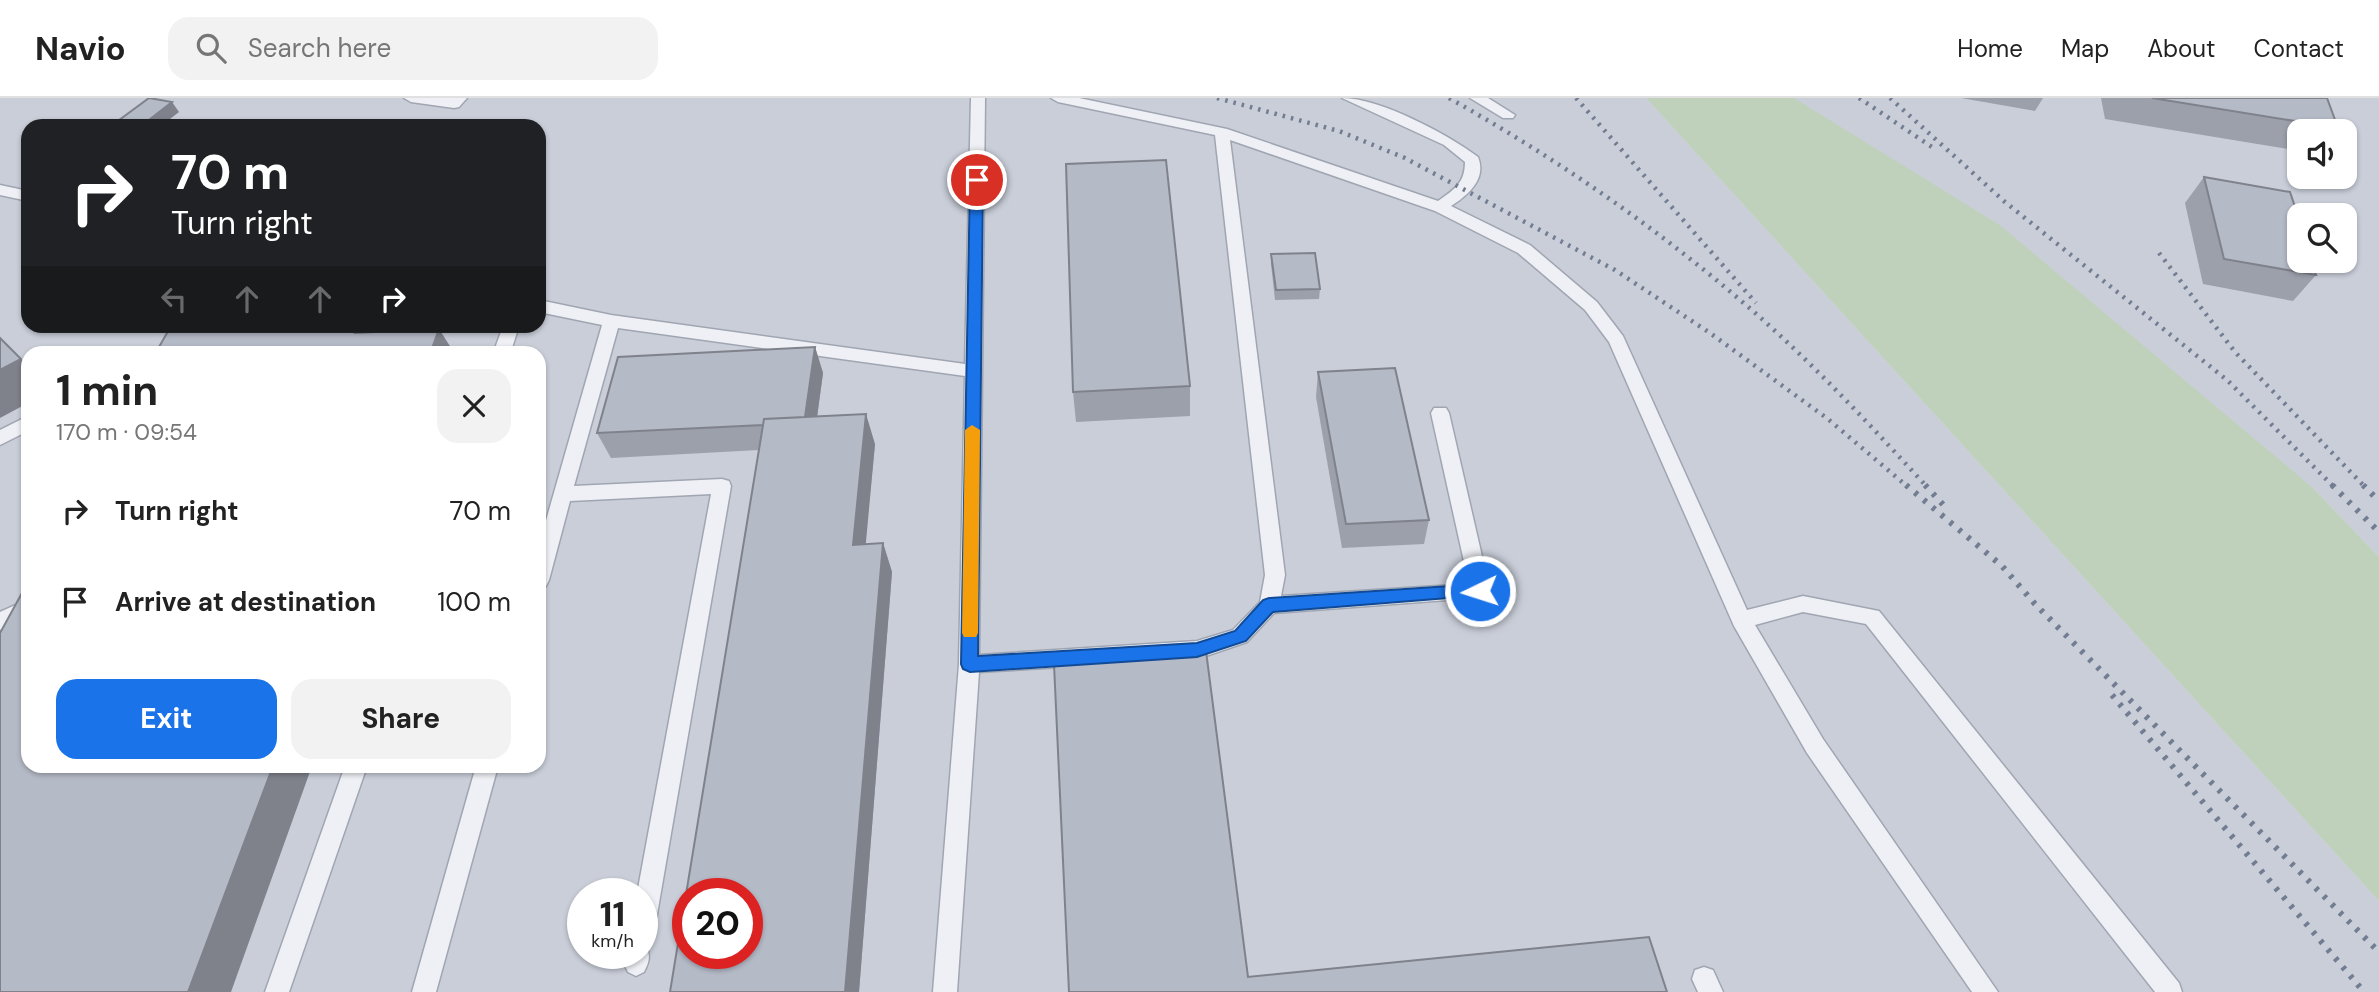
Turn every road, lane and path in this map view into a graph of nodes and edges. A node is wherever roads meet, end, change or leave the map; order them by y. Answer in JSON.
{"nodes":[{"id":1,"x":411,"y":98,"type":"edge"},
{"id":2,"x":460,"y":98,"type":"edge"},
{"id":3,"x":978,"y":98,"type":"edge"},
{"id":4,"x":1058,"y":98,"type":"edge"},
{"id":5,"x":1349,"y":98,"type":"edge"},
{"id":6,"x":1477,"y":98,"type":"edge"},
{"id":7,"x":1508,"y":116,"type":"dead end"},
{"id":8,"x":1222,"y":132,"type":"junction"},
{"id":9,"x":0,"y":190,"type":"edge"},
{"id":10,"x":21,"y":194,"type":"edge"},
{"id":11,"x":1440,"y":206,"type":"junction"},
{"id":12,"x":546,"y":307,"type":"edge"},
{"id":13,"x":611,"y":321,"type":"junction"},
{"id":14,"x":973,"y":371,"type":"junction"},
{"id":15,"x":1440,"y":413,"type":"dead end"},
{"id":16,"x":21,"y":427,"type":"edge"},
{"id":17,"x":0,"y":438,"type":"edge"},
{"id":18,"x":563,"y":494,"type":"junction"},
{"id":19,"x":546,"y":555,"type":"edge"},
{"id":20,"x":1269,"y":605,"type":"junction"},
{"id":21,"x":21,"y":610,"type":"edge"},
{"id":22,"x":1741,"y":620,"type":"junction"},
{"id":23,"x":3,"y":630,"type":"edge"},
{"id":24,"x":970,"y":664,"type":"junction"},
{"id":25,"x":354,"y":773,"type":"edge"},
{"id":26,"x":485,"y":773,"type":"edge"},
{"id":27,"x":652,"y":878,"type":"edge"},
{"id":28,"x":277,"y":992,"type":"edge"},
{"id":29,"x":424,"y":992,"type":"edge"},
{"id":30,"x":946,"y":992,"type":"edge"},
{"id":31,"x":1986,"y":992,"type":"edge"},
{"id":32,"x":2170,"y":992,"type":"edge"}],
"edges":[{"from":1,"to":2,"type":"lane"},
{"from":3,"to":14,"type":"lane"},
{"from":4,"to":8,"type":"lane"},
{"from":5,"to":11,"type":"lane"},
{"from":6,"to":7,"type":"lane"},
{"from":8,"to":11,"type":"lane"},
{"from":8,"to":20,"type":"lane"},
{"from":9,"to":10,"type":"lane"},
{"from":11,"to":22,"type":"lane"},
{"from":12,"to":13,"type":"lane"},
{"from":13,"to":14,"type":"lane"},
{"from":13,"to":18,"type":"lane"},
{"from":14,"to":24,"type":"lane"},
{"from":15,"to":20,"type":"lane"},
{"from":16,"to":17,"type":"lane"},
{"from":18,"to":19,"type":"lane"},
{"from":18,"to":27,"type":"lane"},
{"from":20,"to":24,"type":"lane"},
{"from":21,"to":23,"type":"lane"},
{"from":22,"to":31,"type":"lane"},
{"from":22,"to":32,"type":"lane"},
{"from":24,"to":30,"type":"lane"},
{"from":25,"to":28,"type":"lane"},
{"from":26,"to":29,"type":"lane"}]}
